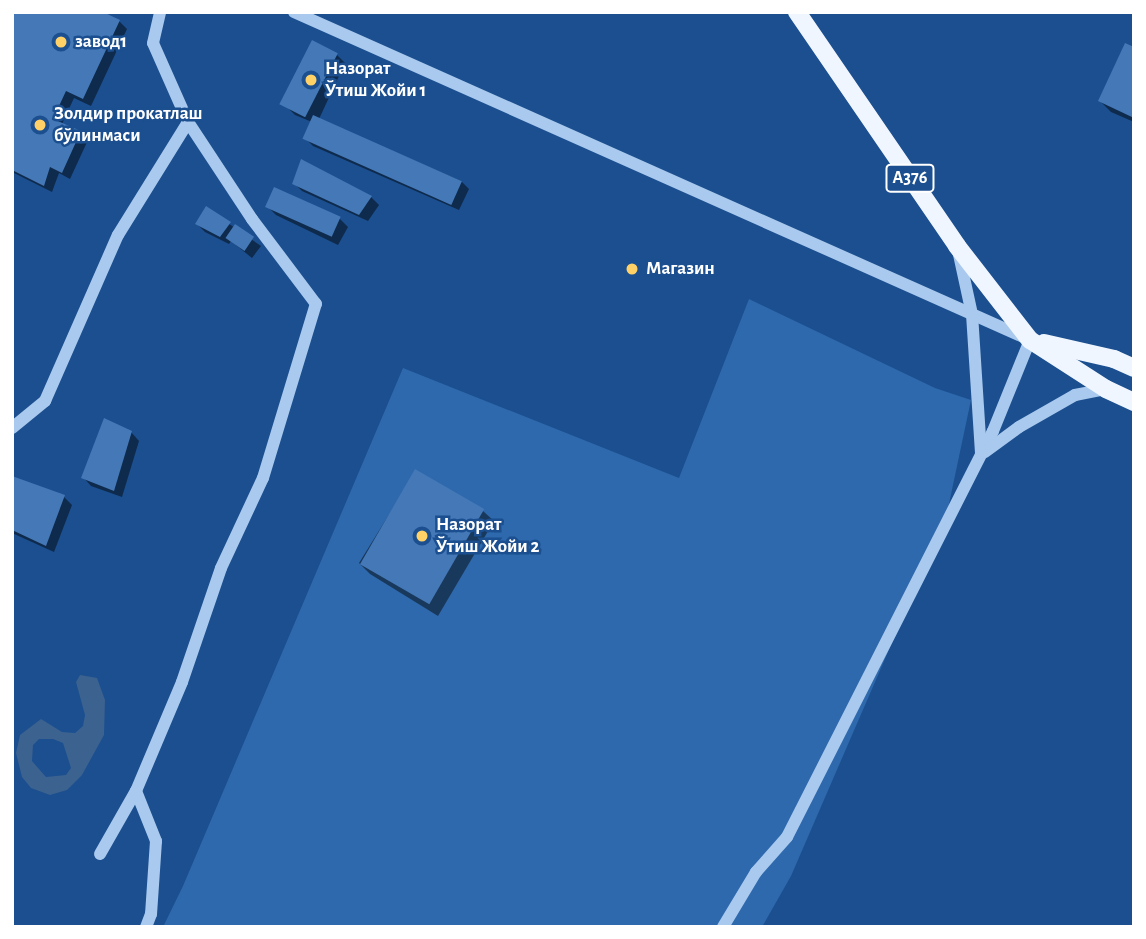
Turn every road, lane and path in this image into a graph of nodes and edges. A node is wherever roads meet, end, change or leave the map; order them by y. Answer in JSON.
{"nodes":[{"id":1,"x":160,"y":12,"type":"edge"},
{"id":2,"x":294,"y":12,"type":"edge"},
{"id":3,"x":797,"y":12,"type":"edge"},
{"id":4,"x":188,"y":122,"type":"junction"},
{"id":5,"x":957,"y":246,"type":"junction"},
{"id":6,"x":972,"y":314,"type":"junction"},
{"id":7,"x":1030,"y":340,"type":"junction"},
{"id":8,"x":1134,"y":368,"type":"edge"},
{"id":9,"x":1106,"y":389,"type":"junction"},
{"id":10,"x":1134,"y":402,"type":"edge"},
{"id":11,"x":12,"y":429,"type":"edge"},
{"id":12,"x":982,"y":455,"type":"junction"},
{"id":13,"x":136,"y":791,"type":"junction"},
{"id":14,"x":100,"y":853,"type":"dead end"},
{"id":15,"x":146,"y":927,"type":"edge"},
{"id":16,"x":723,"y":927,"type":"edge"}],
"edges":[{"from":1,"to":4,"type":"street"},
{"from":2,"to":6,"type":"street"},
{"from":3,"to":5,"type":"main road","number":"A376"},
{"from":4,"to":11,"type":"street"},
{"from":4,"to":13,"type":"street"},
{"from":5,"to":6,"type":"street"},
{"from":5,"to":7,"type":"main road","number":"A376"},
{"from":6,"to":7,"type":"street"},
{"from":6,"to":12,"type":"street"},
{"from":7,"to":8,"type":"main road"},
{"from":7,"to":9,"type":"main road"},
{"from":7,"to":12,"type":"street"},
{"from":9,"to":10,"type":"main road"},
{"from":9,"to":12,"type":"street"},
{"from":12,"to":16,"type":"street"},
{"from":13,"to":14,"type":"street"},
{"from":13,"to":15,"type":"street"}]}
